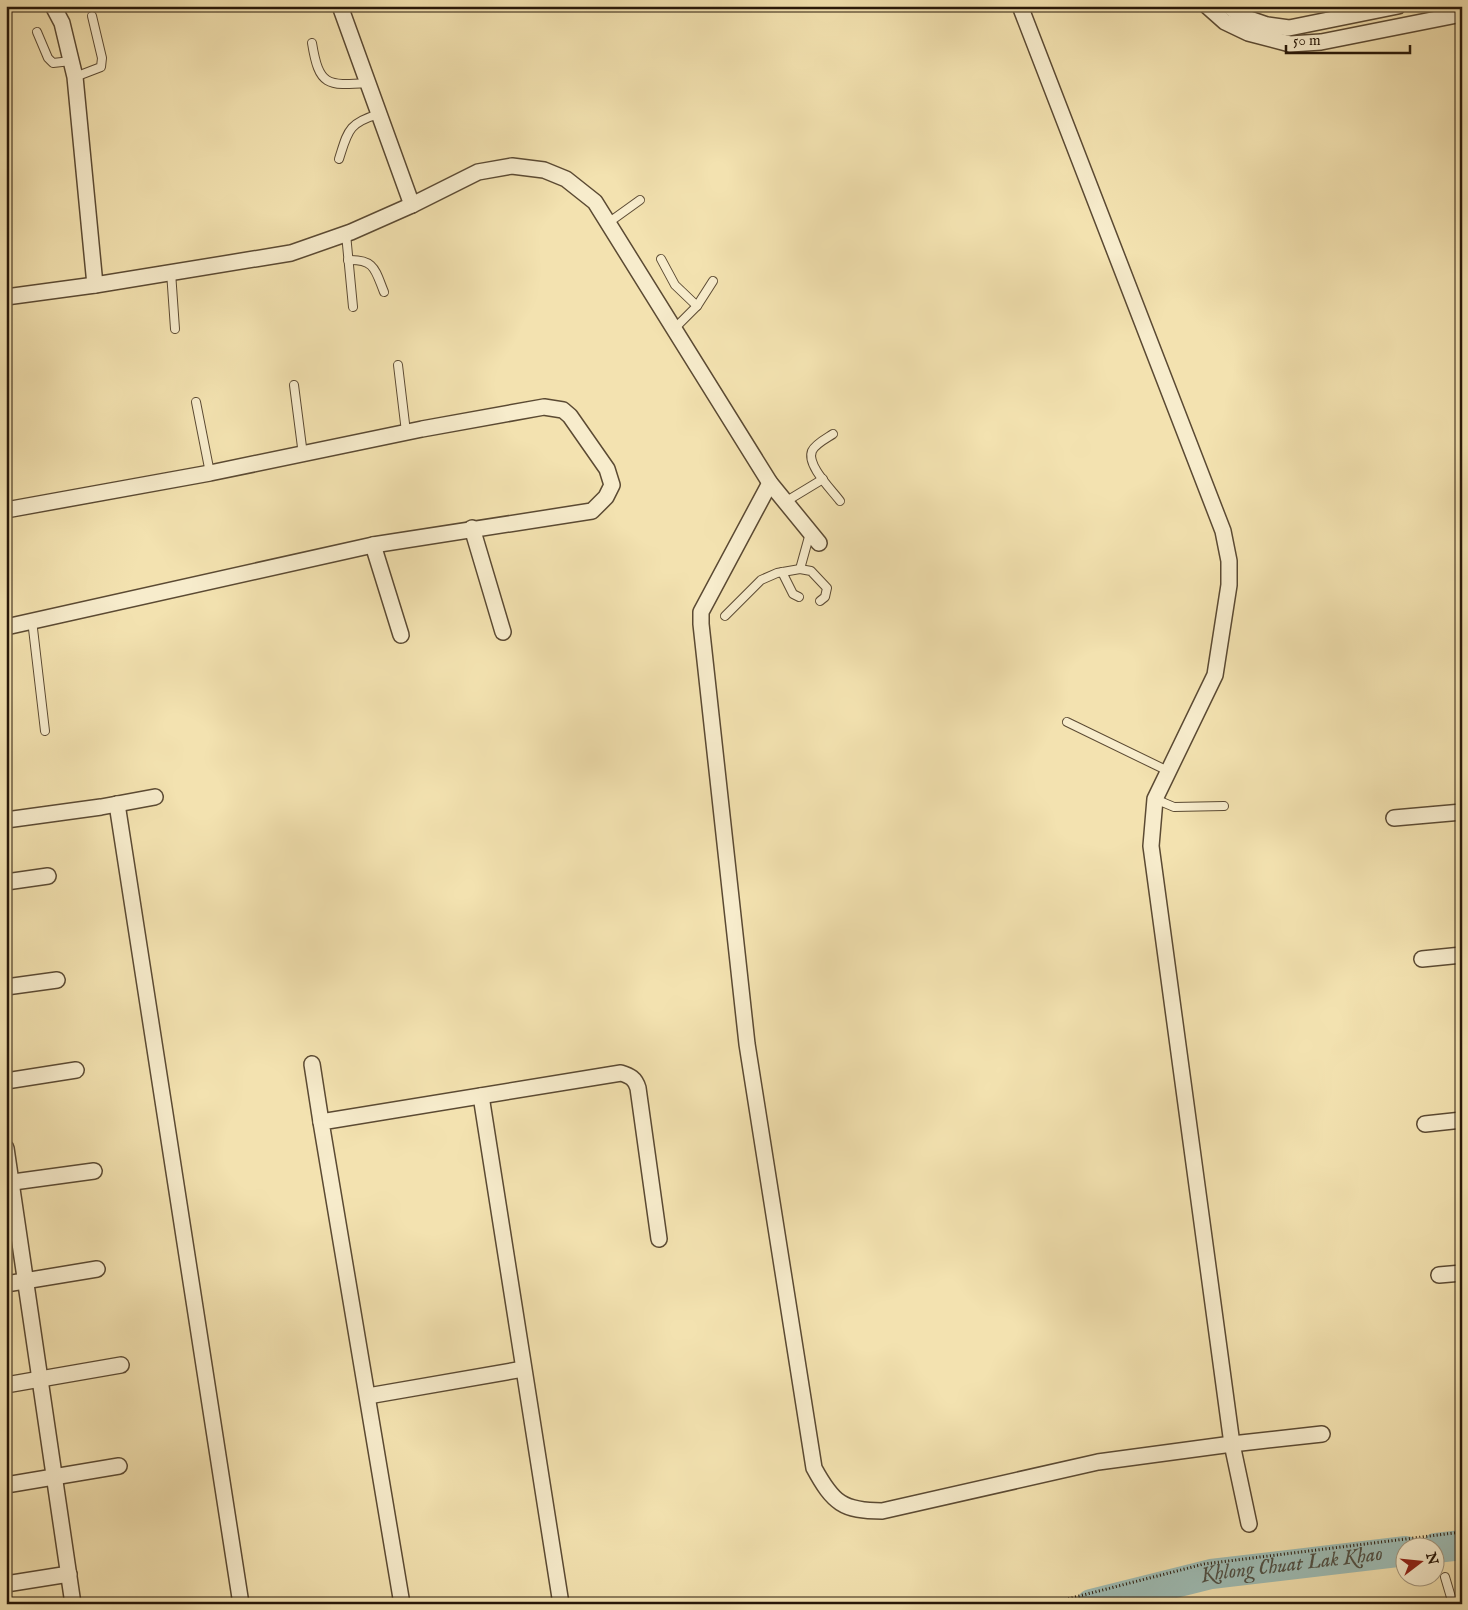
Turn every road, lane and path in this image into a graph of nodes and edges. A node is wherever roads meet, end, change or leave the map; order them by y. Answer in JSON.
{"nodes":[{"id":1,"x":53,"y":6,"type":"edge"},
{"id":2,"x":340,"y":6,"type":"edge"},
{"id":3,"x":1020,"y":6,"type":"edge"},
{"id":4,"x":1207,"y":6,"type":"edge"},
{"id":5,"x":1229,"y":6,"type":"edge"},
{"id":6,"x":1398,"y":6,"type":"edge"},
{"id":7,"x":1462,"y":14,"type":"edge"},
{"id":8,"x":92,"y":16,"type":"dead end"},
{"id":9,"x":1326,"y":21,"type":"junction"},
{"id":10,"x":37,"y":32,"type":"dead end"},
{"id":11,"x":1331,"y":40,"type":"junction"},
{"id":12,"x":312,"y":43,"type":"dead end"},
{"id":13,"x":71,"y":61,"type":"junction"},
{"id":14,"x":75,"y":77,"type":"junction"},
{"id":15,"x":368,"y":83,"type":"junction"},
{"id":16,"x":379,"y":114,"type":"junction"},
{"id":17,"x":339,"y":160,"type":"dead end"},
{"id":18,"x":640,"y":200,"type":"dead end"},
{"id":19,"x":412,"y":205,"type":"junction"},
{"id":20,"x":608,"y":223,"type":"junction"},
{"id":21,"x":346,"y":234,"type":"junction"},
{"id":22,"x":661,"y":259,"type":"dead end"},
{"id":23,"x":348,"y":260,"type":"junction"},
{"id":24,"x":171,"y":272,"type":"junction"},
{"id":25,"x":713,"y":281,"type":"dead end"},
{"id":26,"x":95,"y":285,"type":"junction"},
{"id":27,"x":384,"y":292,"type":"dead end"},
{"id":28,"x":6,"y":297,"type":"edge"},
{"id":29,"x":697,"y":306,"type":"junction"},
{"id":30,"x":353,"y":307,"type":"dead end"},
{"id":31,"x":175,"y":329,"type":"dead end"},
{"id":32,"x":674,"y":329,"type":"junction"},
{"id":33,"x":398,"y":365,"type":"dead end"},
{"id":34,"x":294,"y":385,"type":"dead end"},
{"id":35,"x":196,"y":402,"type":"dead end"},
{"id":36,"x":406,"y":432,"type":"junction"},
{"id":37,"x":833,"y":434,"type":"dead end"},
{"id":38,"x":302,"y":455,"type":"junction"},
{"id":39,"x":210,"y":473,"type":"junction"},
{"id":40,"x":823,"y":479,"type":"junction"},
{"id":41,"x":770,"y":483,"type":"junction"},
{"id":42,"x":840,"y":500,"type":"dead end"},
{"id":43,"x":785,"y":502,"type":"junction"},
{"id":44,"x":6,"y":510,"type":"edge"},
{"id":45,"x":472,"y":528,"type":"junction"},
{"id":46,"x":814,"y":538,"type":"joint"},
{"id":47,"x":372,"y":545,"type":"junction"},
{"id":48,"x":800,"y":569,"type":"junction"},
{"id":49,"x":782,"y":572,"type":"junction"},
{"id":50,"x":799,"y":597,"type":"dead end"},
{"id":51,"x":820,"y":601,"type":"dead end"},
{"id":52,"x":725,"y":616,"type":"dead end"},
{"id":53,"x":32,"y":620,"type":"junction"},
{"id":54,"x":6,"y":627,"type":"edge"},
{"id":55,"x":503,"y":632,"type":"dead end"},
{"id":56,"x":401,"y":635,"type":"dead end"},
{"id":57,"x":1067,"y":722,"type":"dead end"},
{"id":58,"x":45,"y":731,"type":"dead end"},
{"id":59,"x":1168,"y":771,"type":"junction"},
{"id":60,"x":155,"y":797,"type":"dead end"},
{"id":61,"x":1155,"y":799,"type":"junction"},
{"id":62,"x":117,"y":804,"type":"junction"},
{"id":63,"x":1224,"y":806,"type":"dead end"},
{"id":64,"x":1462,"y":812,"type":"edge"},
{"id":65,"x":1394,"y":818,"type":"dead end"},
{"id":66,"x":6,"y":820,"type":"edge"},
{"id":67,"x":48,"y":876,"type":"dead end"},
{"id":68,"x":6,"y":882,"type":"edge"},
{"id":69,"x":1462,"y":955,"type":"edge"},
{"id":70,"x":1422,"y":959,"type":"dead end"},
{"id":71,"x":57,"y":980,"type":"dead end"},
{"id":72,"x":6,"y":987,"type":"edge"},
{"id":73,"x":312,"y":1064,"type":"dead end"},
{"id":74,"x":76,"y":1070,"type":"dead end"},
{"id":75,"x":6,"y":1081,"type":"edge"},
{"id":76,"x":481,"y":1096,"type":"junction"},
{"id":77,"x":1462,"y":1120,"type":"edge"},
{"id":78,"x":321,"y":1122,"type":"junction"},
{"id":79,"x":1425,"y":1124,"type":"dead end"},
{"id":80,"x":6,"y":1148,"type":"edge"},
{"id":81,"x":94,"y":1171,"type":"dead end"},
{"id":82,"x":9,"y":1182,"type":"edge"},
{"id":83,"x":659,"y":1239,"type":"dead end"},
{"id":84,"x":97,"y":1269,"type":"dead end"},
{"id":85,"x":1462,"y":1273,"type":"edge"},
{"id":86,"x":1439,"y":1275,"type":"dead end"},
{"id":87,"x":26,"y":1282,"type":"junction"},
{"id":88,"x":6,"y":1284,"type":"edge"},
{"id":89,"x":121,"y":1365,"type":"dead end"},
{"id":90,"x":523,"y":1369,"type":"junction"},
{"id":91,"x":40,"y":1380,"type":"junction"},
{"id":92,"x":6,"y":1385,"type":"edge"},
{"id":93,"x":368,"y":1396,"type":"junction"},
{"id":94,"x":1322,"y":1434,"type":"dead end"},
{"id":95,"x":1232,"y":1444,"type":"junction"},
{"id":96,"x":119,"y":1466,"type":"dead end"},
{"id":97,"x":54,"y":1476,"type":"junction"},
{"id":98,"x":6,"y":1485,"type":"edge"},
{"id":99,"x":1249,"y":1524,"type":"dead end"},
{"id":100,"x":1462,"y":1532,"type":"edge"},
{"id":101,"x":69,"y":1574,"type":"junction"},
{"id":102,"x":1446,"y":1580,"type":"edge"},
{"id":103,"x":6,"y":1584,"type":"edge"},
{"id":104,"x":73,"y":1604,"type":"edge"},
{"id":105,"x":241,"y":1604,"type":"edge"},
{"id":106,"x":402,"y":1604,"type":"edge"},
{"id":107,"x":561,"y":1604,"type":"edge"},
{"id":108,"x":1048,"y":1604,"type":"edge"},
{"id":109,"x":1453,"y":1604,"type":"edge"}],
"edges":[{"from":1,"to":13,"type":"street"},
{"from":2,"to":15,"type":"street"},
{"from":3,"to":59,"type":"street"},
{"from":4,"to":11,"type":"street"},
{"from":5,"to":9,"type":"street"},
{"from":6,"to":9,"type":"street"},
{"from":7,"to":11,"type":"street"},
{"from":8,"to":14,"type":"lane"},
{"from":9,"to":11,"type":"street"},
{"from":10,"to":13,"type":"lane"},
{"from":12,"to":15,"type":"lane"},
{"from":13,"to":14,"type":"street"},
{"from":14,"to":26,"type":"street"},
{"from":15,"to":16,"type":"street"},
{"from":16,"to":17,"type":"lane"},
{"from":16,"to":19,"type":"street"},
{"from":18,"to":20,"type":"lane"},
{"from":19,"to":20,"type":"street"},
{"from":19,"to":21,"type":"street"},
{"from":20,"to":32,"type":"street"},
{"from":21,"to":23,"type":"lane"},
{"from":21,"to":24,"type":"street"},
{"from":22,"to":29,"type":"lane"},
{"from":23,"to":27,"type":"lane"},
{"from":23,"to":30,"type":"lane"},
{"from":24,"to":26,"type":"street"},
{"from":24,"to":31,"type":"lane"},
{"from":25,"to":29,"type":"lane"},
{"from":26,"to":28,"type":"street"},
{"from":29,"to":32,"type":"lane"},
{"from":32,"to":41,"type":"street"},
{"from":33,"to":36,"type":"lane"},
{"from":34,"to":38,"type":"lane"},
{"from":35,"to":39,"type":"lane"},
{"from":36,"to":38,"type":"street"},
{"from":36,"to":45,"type":"street"},
{"from":37,"to":40,"type":"lane"},
{"from":38,"to":39,"type":"street"},
{"from":39,"to":44,"type":"street"},
{"from":40,"to":42,"type":"lane"},
{"from":40,"to":43,"type":"lane"},
{"from":41,"to":43,"type":"street"},
{"from":41,"to":95,"type":"street"},
{"from":43,"to":46,"type":"street"},
{"from":45,"to":47,"type":"street"},
{"from":45,"to":55,"type":"street"},
{"from":46,"to":48,"type":"lane"},
{"from":47,"to":53,"type":"street"},
{"from":47,"to":56,"type":"street"},
{"from":48,"to":49,"type":"lane"},
{"from":48,"to":51,"type":"lane"},
{"from":49,"to":50,"type":"lane"},
{"from":49,"to":52,"type":"lane"},
{"from":53,"to":54,"type":"street"},
{"from":53,"to":58,"type":"lane"},
{"from":57,"to":59,"type":"lane"},
{"from":59,"to":61,"type":"street"},
{"from":60,"to":62,"type":"street"},
{"from":61,"to":63,"type":"lane"},
{"from":61,"to":95,"type":"street"},
{"from":62,"to":66,"type":"street"},
{"from":62,"to":105,"type":"street"},
{"from":64,"to":65,"type":"street"},
{"from":67,"to":68,"type":"street"},
{"from":69,"to":70,"type":"street"},
{"from":71,"to":72,"type":"street"},
{"from":73,"to":78,"type":"street"},
{"from":74,"to":75,"type":"street"},
{"from":76,"to":78,"type":"street"},
{"from":76,"to":83,"type":"street"},
{"from":76,"to":90,"type":"street"},
{"from":77,"to":79,"type":"street"},
{"from":78,"to":93,"type":"street"},
{"from":80,"to":82,"type":"street"},
{"from":81,"to":82,"type":"street"},
{"from":82,"to":87,"type":"street"},
{"from":84,"to":87,"type":"street"},
{"from":85,"to":86,"type":"street"},
{"from":87,"to":88,"type":"street"},
{"from":87,"to":91,"type":"street"},
{"from":89,"to":91,"type":"street"},
{"from":90,"to":93,"type":"street"},
{"from":90,"to":107,"type":"street"},
{"from":91,"to":92,"type":"street"},
{"from":91,"to":97,"type":"street"},
{"from":93,"to":106,"type":"street"},
{"from":94,"to":95,"type":"street"},
{"from":95,"to":99,"type":"street"},
{"from":96,"to":97,"type":"street"},
{"from":97,"to":98,"type":"street"},
{"from":97,"to":101,"type":"street"},
{"from":100,"to":108,"type":"path"},
{"from":101,"to":103,"type":"street"},
{"from":101,"to":104,"type":"street"},
{"from":102,"to":109,"type":"lane"}]}
